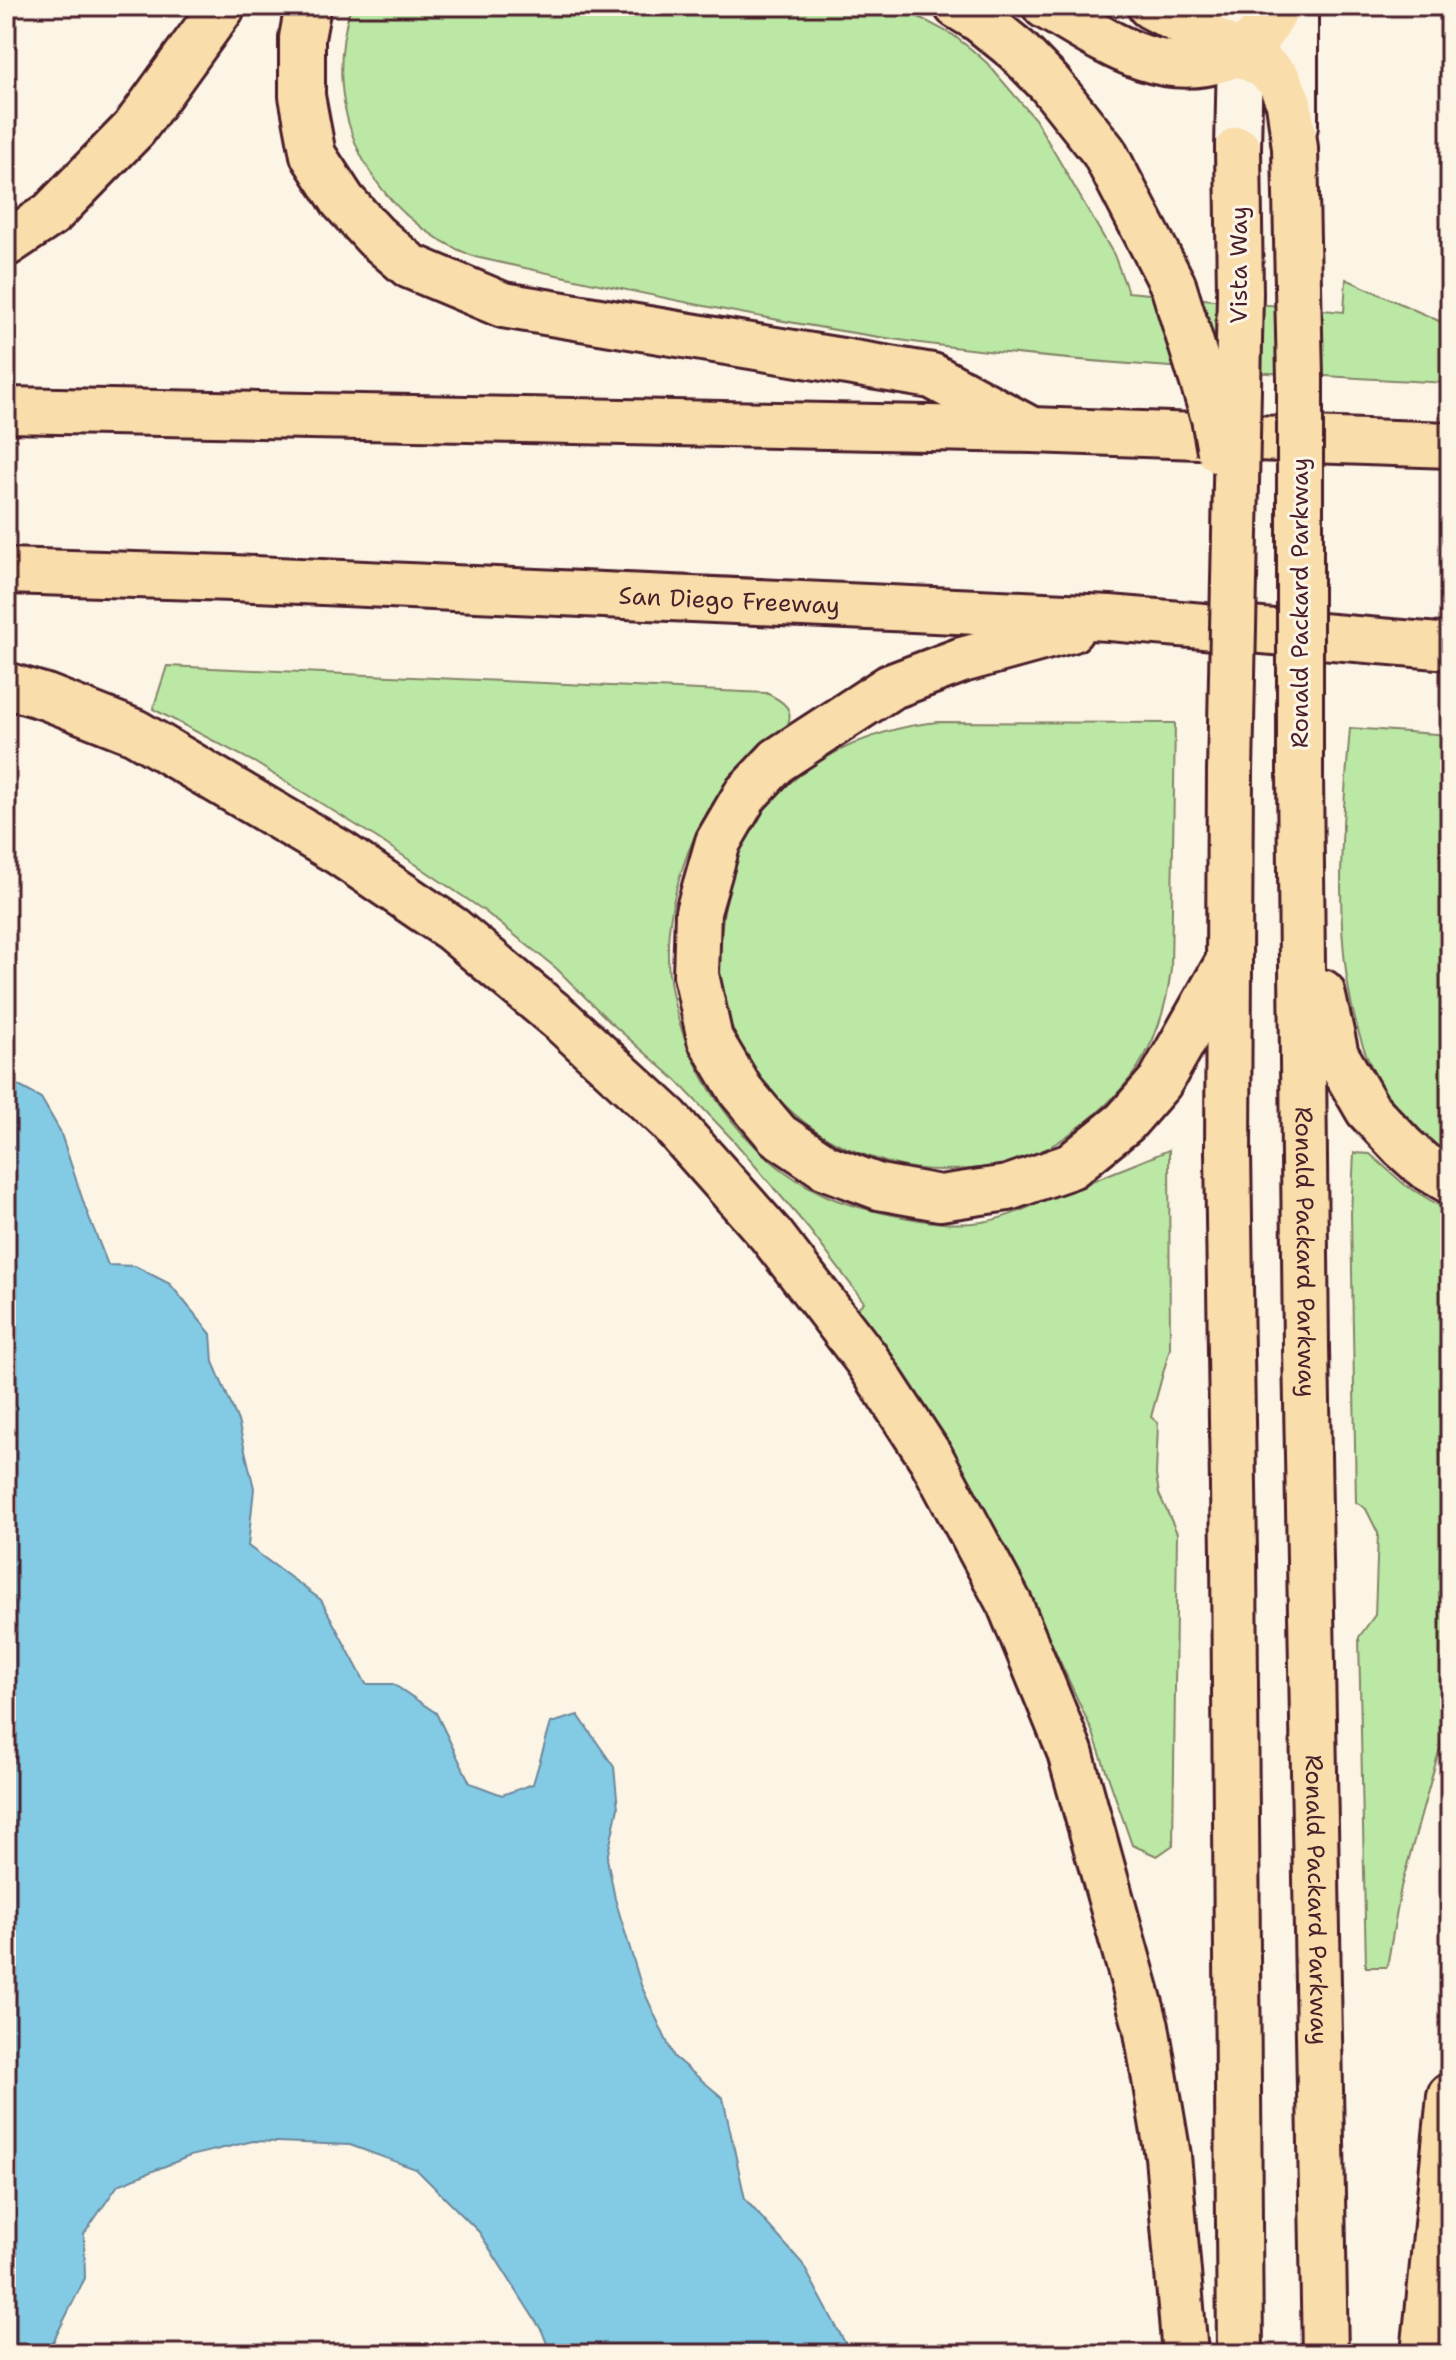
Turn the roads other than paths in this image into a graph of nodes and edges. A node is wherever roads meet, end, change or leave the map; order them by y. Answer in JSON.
{"nodes":[{"id":1,"x":223,"y":6,"type":"edge"},
{"id":2,"x":308,"y":6,"type":"edge"},
{"id":3,"x":957,"y":6,"type":"edge"},
{"id":4,"x":1045,"y":6,"type":"edge"},
{"id":5,"x":1150,"y":6,"type":"edge"},
{"id":6,"x":1241,"y":6,"type":"edge"},
{"id":7,"x":1278,"y":6,"type":"edge"},
{"id":8,"x":1295,"y":6,"type":"edge"},
{"id":9,"x":1240,"y":53,"type":"junction"},
{"id":10,"x":1295,"y":148,"type":"junction"},
{"id":11,"x":1238,"y":149,"type":"joint"},
{"id":12,"x":6,"y":244,"type":"edge"},
{"id":13,"x":6,"y":410,"type":"edge"},
{"id":14,"x":1032,"y":430,"type":"junction"},
{"id":15,"x":1450,"y":445,"type":"edge"},
{"id":16,"x":1234,"y":524,"type":"junction"},
{"id":17,"x":6,"y":571,"type":"edge"},
{"id":18,"x":1110,"y":618,"type":"junction"},
{"id":19,"x":1450,"y":647,"type":"edge"},
{"id":20,"x":6,"y":685,"type":"edge"},
{"id":21,"x":1303,"y":911,"type":"junction"},
{"id":22,"x":1230,"y":959,"type":"junction"},
{"id":23,"x":1450,"y":1181,"type":"edge"},
{"id":24,"x":1450,"y":2096,"type":"edge"},
{"id":25,"x":1185,"y":2354,"type":"edge"},
{"id":26,"x":1240,"y":2354,"type":"edge"},
{"id":27,"x":1325,"y":2354,"type":"edge"},
{"id":28,"x":1424,"y":2354,"type":"edge"}],
"edges":[{"from":1,"to":12,"type":"highway"},
{"from":2,"to":14,"type":"highway"},
{"from":3,"to":16,"type":"highway","bridge":true},
{"from":4,"to":9,"type":"highway"},
{"from":5,"to":9,"type":"highway","name":"Ronald Packard Parkway"},
{"from":6,"to":9,"type":"main road","name":"Vista Way"},
{"from":7,"to":9,"type":"highway"},
{"from":8,"to":10,"type":"main road"},
{"from":9,"to":10,"type":"highway","name":"Ronald Packard Parkway"},
{"from":9,"to":11,"type":"main road","name":"Vista Way"},
{"from":10,"to":21,"type":"highway","name":"Ronald Packard Parkway","bridge":true},
{"from":11,"to":16,"type":"highway","name":"Vista Way","bridge":true},
{"from":13,"to":14,"type":"highway"},
{"from":14,"to":15,"type":"highway"},
{"from":16,"to":22,"type":"highway","bridge":true},
{"from":17,"to":18,"type":"highway","name":"San Diego Freeway"},
{"from":18,"to":19,"type":"highway","name":"San Diego Freeway"},
{"from":18,"to":22,"type":"highway"},
{"from":20,"to":25,"type":"highway"},
{"from":21,"to":23,"type":"highway"},
{"from":21,"to":27,"type":"highway","name":"Ronald Packard Parkway"},
{"from":22,"to":26,"type":"highway"},
{"from":24,"to":28,"type":"highway"}]}
